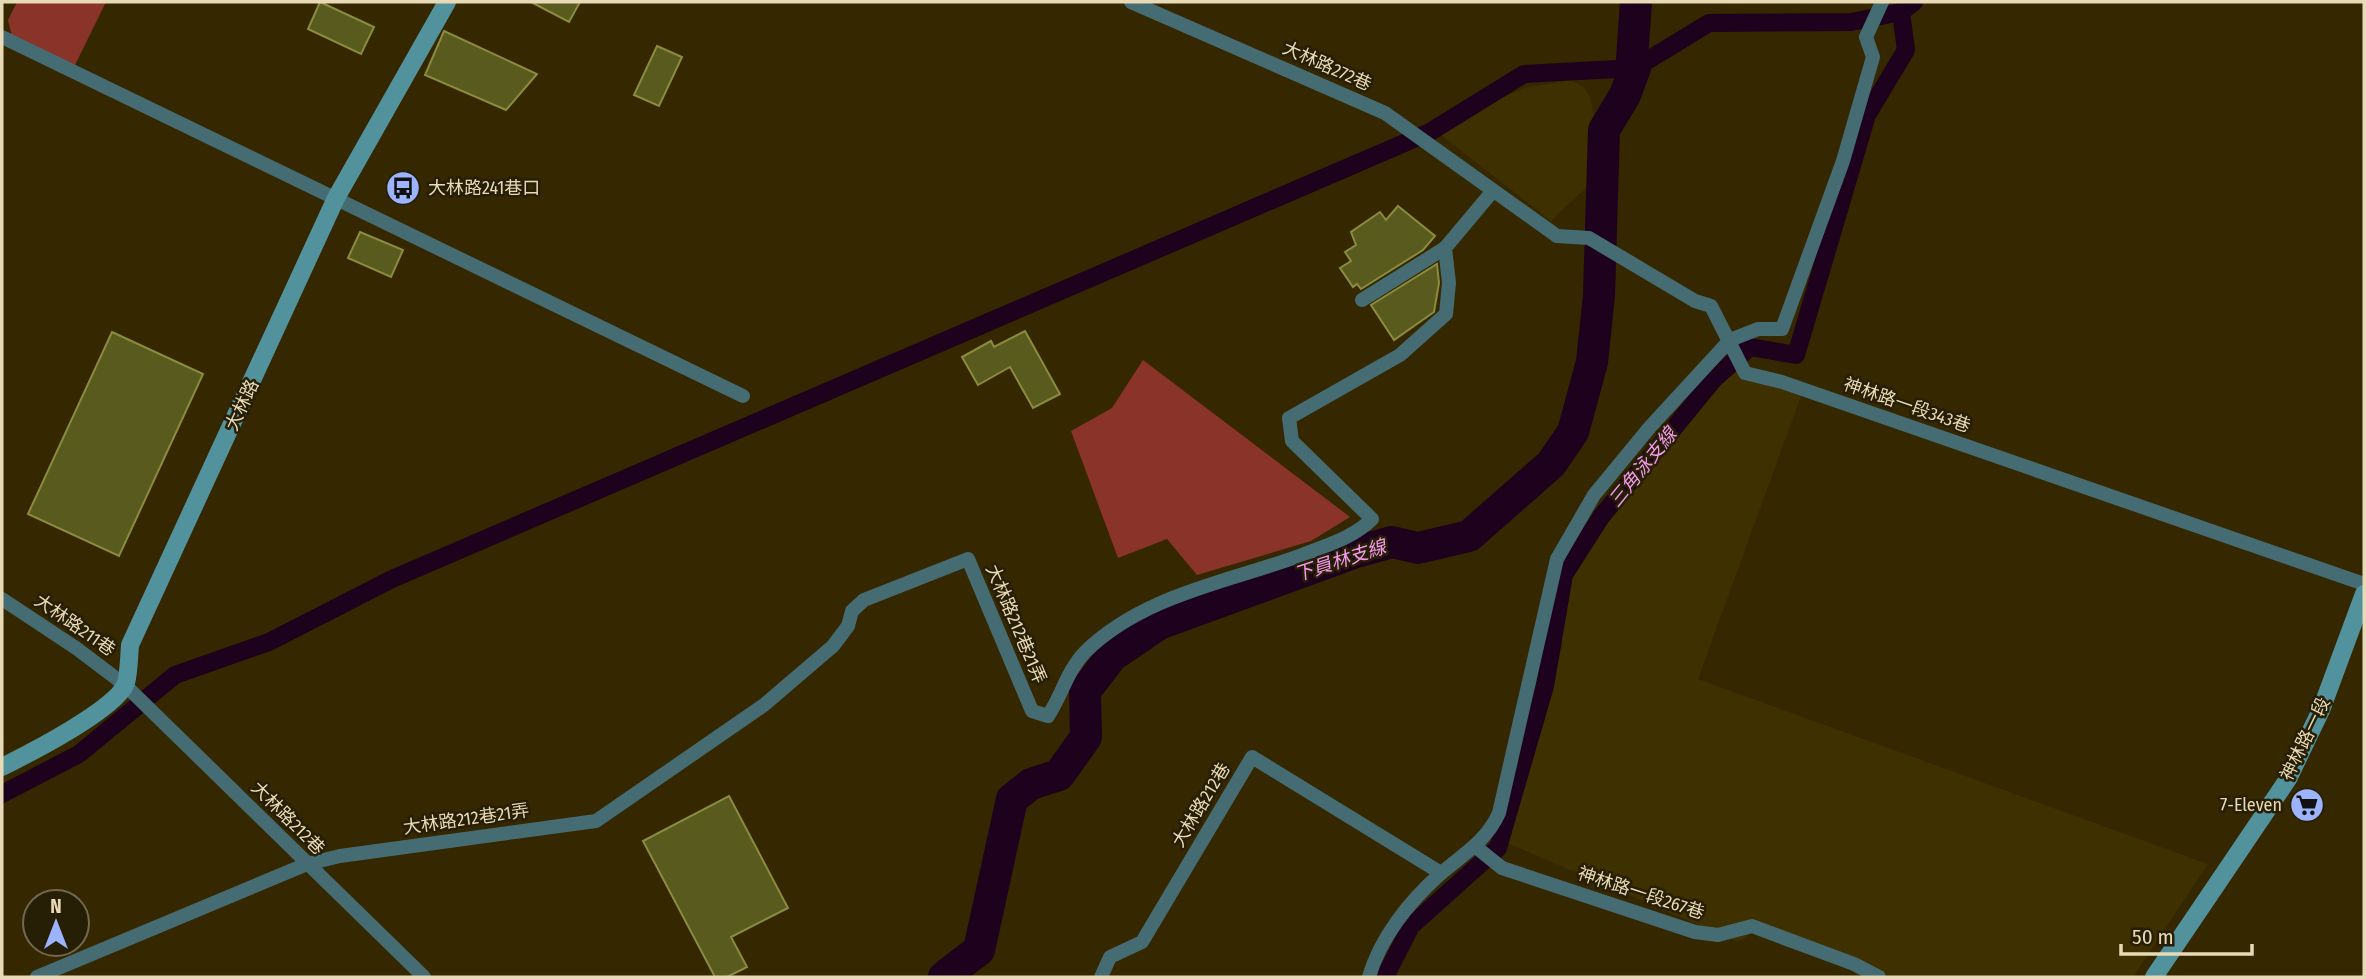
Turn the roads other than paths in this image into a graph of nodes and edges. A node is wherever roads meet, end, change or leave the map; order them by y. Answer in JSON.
{"nodes":[{"id":1,"x":447,"y":2,"type":"edge"},
{"id":2,"x":1131,"y":2,"type":"edge"},
{"id":3,"x":1882,"y":2,"type":"edge"},
{"id":4,"x":2,"y":37,"type":"edge"},
{"id":5,"x":1492,"y":192,"type":"junction"},
{"id":6,"x":337,"y":198,"type":"junction"},
{"id":7,"x":1445,"y":248,"type":"junction"},
{"id":8,"x":1362,"y":300,"type":"dead end"},
{"id":9,"x":1730,"y":340,"type":"junction"},
{"id":10,"x":743,"y":396,"type":"dead end"},
{"id":11,"x":2364,"y":584,"type":"edge"},
{"id":12,"x":2364,"y":594,"type":"edge"},
{"id":13,"x":2,"y":599,"type":"edge"},
{"id":14,"x":125,"y":685,"type":"junction"},
{"id":15,"x":2,"y":767,"type":"edge"},
{"id":16,"x":1476,"y":847,"type":"junction"},
{"id":17,"x":307,"y":864,"type":"junction"},
{"id":18,"x":1441,"y":873,"type":"junction"},
{"id":19,"x":37,"y":977,"type":"edge"},
{"id":20,"x":424,"y":977,"type":"edge"},
{"id":21,"x":1101,"y":977,"type":"edge"},
{"id":22,"x":1369,"y":977,"type":"edge"},
{"id":23,"x":1879,"y":977,"type":"edge"},
{"id":24,"x":2154,"y":977,"type":"edge"}],
"edges":[{"from":1,"to":6,"type":"street","name":"大林路"},
{"from":2,"to":5,"type":"street","name":"大林路272巷"},
{"from":3,"to":9,"type":"street"},
{"from":4,"to":6,"type":"street"},
{"from":5,"to":7,"type":"street"},
{"from":5,"to":9,"type":"street","name":"神林路一段343巷"},
{"from":6,"to":10,"type":"street"},
{"from":6,"to":14,"type":"street","name":"大林路"},
{"from":7,"to":8,"type":"street"},
{"from":7,"to":17,"type":"street","name":"大林路212巷21弄"},
{"from":9,"to":11,"type":"street","name":"神林路一段343巷"},
{"from":9,"to":16,"type":"street"},
{"from":12,"to":24,"type":"street","name":"神林路一段"},
{"from":13,"to":14,"type":"street","name":"大林路211巷"},
{"from":14,"to":15,"type":"street"},
{"from":14,"to":17,"type":"street","name":"大林路212巷"},
{"from":16,"to":18,"type":"street"},
{"from":16,"to":23,"type":"street","name":"神林路一段267巷"},
{"from":17,"to":19,"type":"street","name":"大林路212巷21弄"},
{"from":17,"to":20,"type":"street","name":"大林路212巷"},
{"from":18,"to":21,"type":"street","name":"大林路212巷"},
{"from":18,"to":22,"type":"street"}]}
